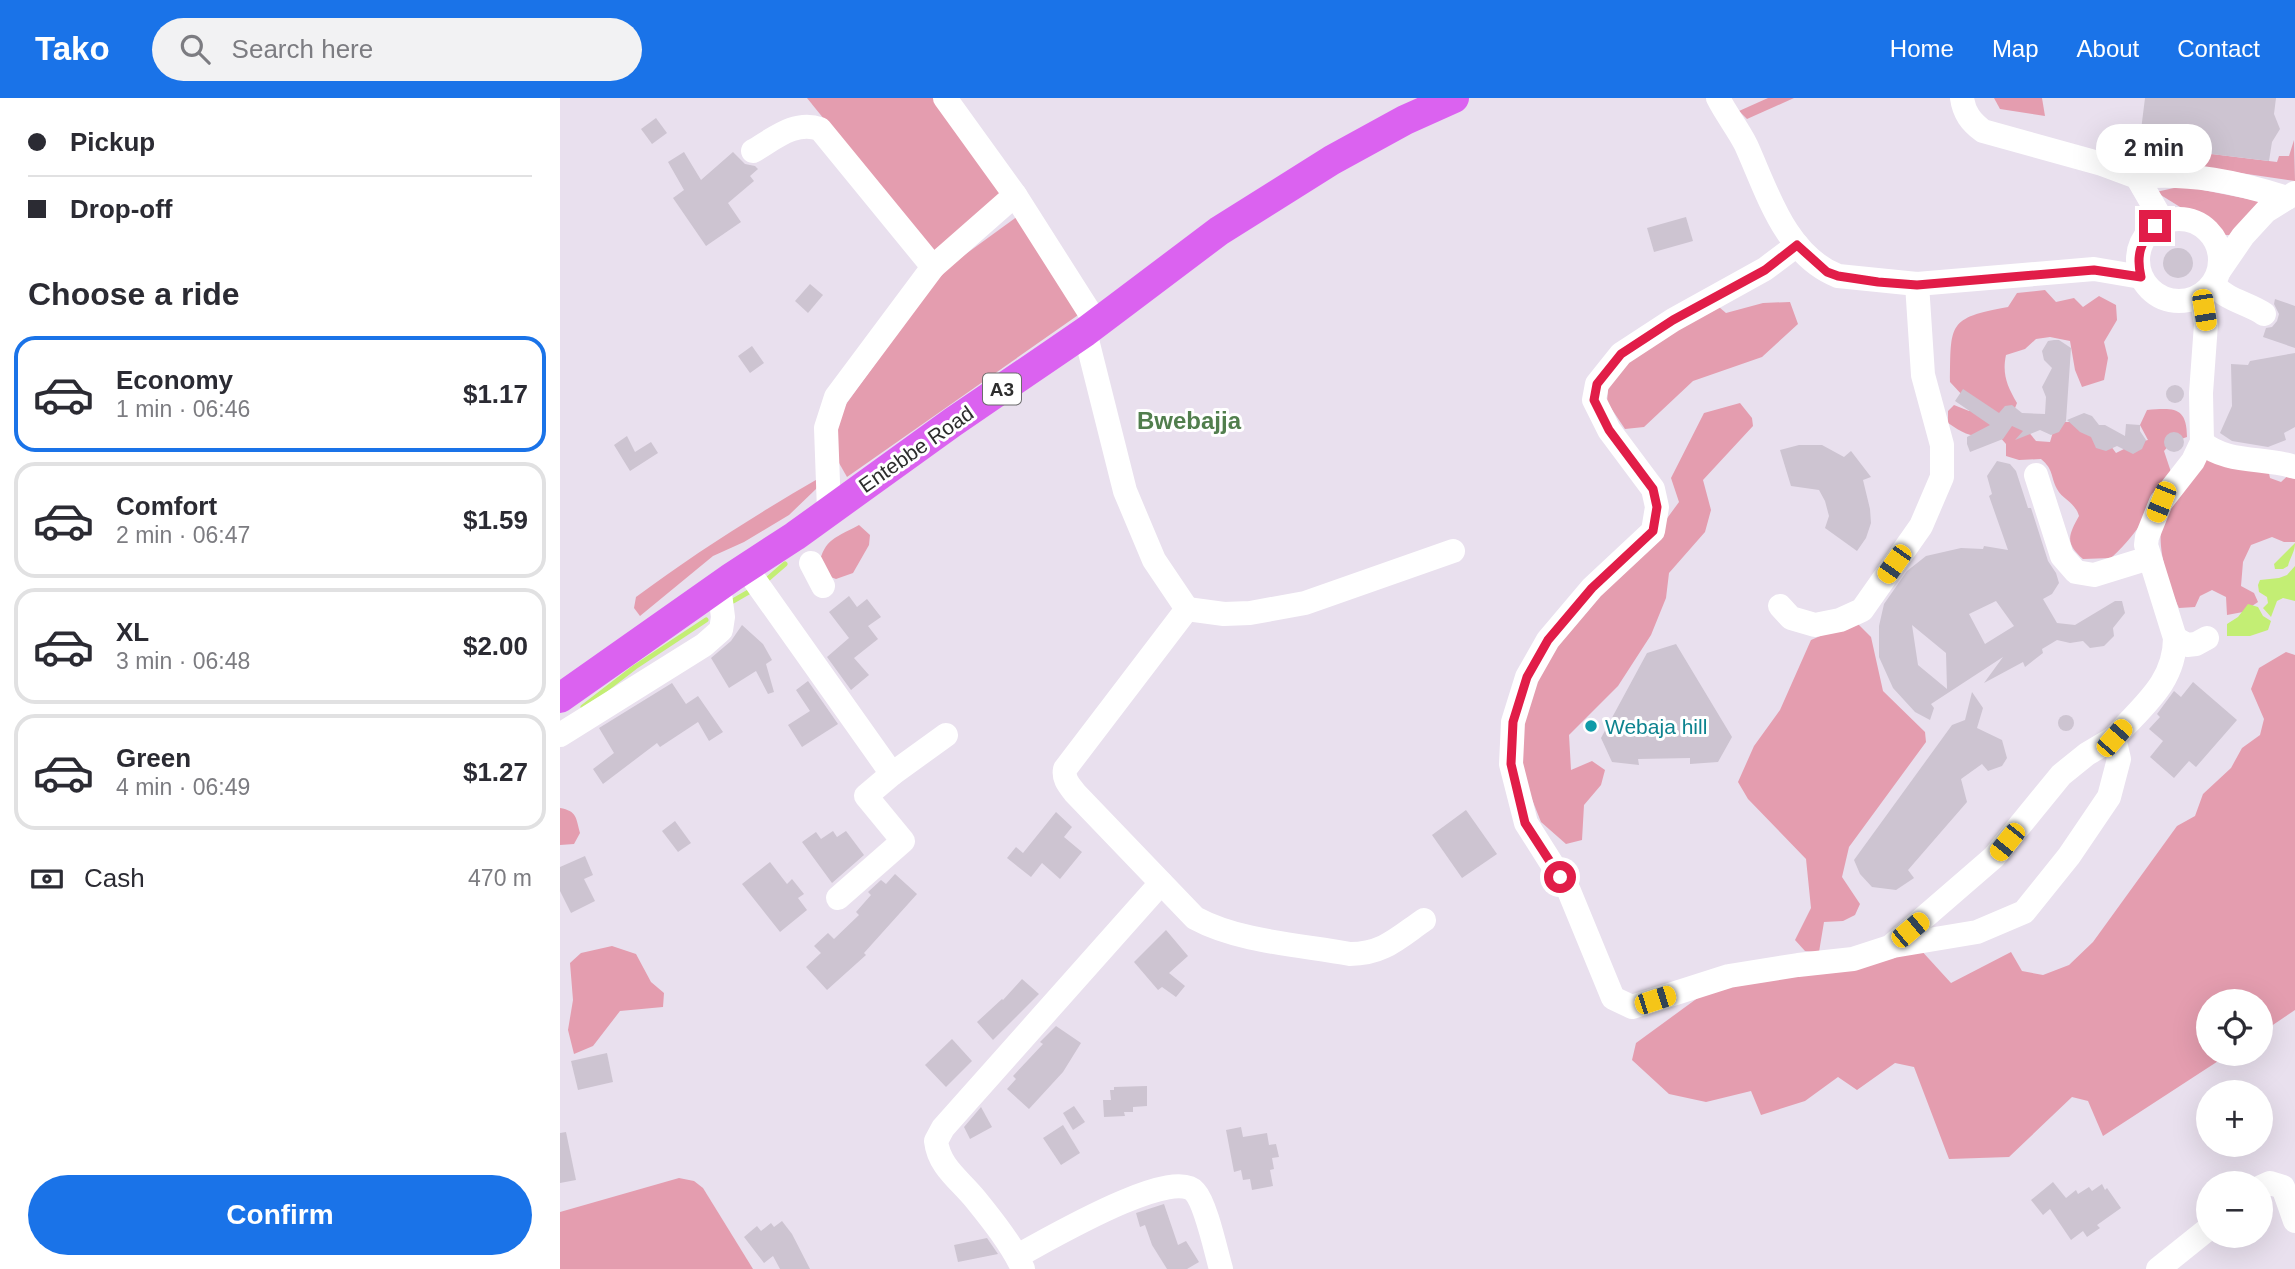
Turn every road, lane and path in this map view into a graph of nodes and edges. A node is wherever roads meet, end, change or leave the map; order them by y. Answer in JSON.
{"nodes":[{"id":1,"x":945,"y":98,"type":"edge"},
{"id":2,"x":1454,"y":98,"type":"edge"},
{"id":3,"x":1718,"y":98,"type":"edge"},
{"id":4,"x":1962,"y":98,"type":"edge"},
{"id":5,"x":753,"y":151,"type":"dead end"},
{"id":6,"x":2137,"y":177,"type":"junction"},
{"id":7,"x":1015,"y":195,"type":"junction"},
{"id":8,"x":2291,"y":196,"type":"edge"},
{"id":9,"x":2163,"y":222,"type":"junction"},
{"id":10,"x":1797,"y":245,"type":"junction"},
{"id":11,"x":933,"y":267,"type":"junction"},
{"id":12,"x":2141,"y":277,"type":"junction"},
{"id":13,"x":2211,"y":283,"type":"junction"},
{"id":14,"x":1917,"y":285,"type":"junction"},
{"id":15,"x":2264,"y":314,"type":"dead end"},
{"id":16,"x":1091,"y":328,"type":"junction"},
{"id":17,"x":2202,"y":442,"type":"junction"},
{"id":18,"x":2295,"y":467,"type":"edge"},
{"id":19,"x":2036,"y":474,"type":"dead end"},
{"id":20,"x":829,"y":510,"type":"junction"},
{"id":21,"x":1453,"y":551,"type":"dead end"},
{"id":22,"x":2149,"y":558,"type":"junction"},
{"id":23,"x":811,"y":563,"type":"dead end"},
{"id":24,"x":746,"y":568,"type":"junction"},
{"id":25,"x":719,"y":586,"type":"junction"},
{"id":26,"x":823,"y":586,"type":"dead end"},
{"id":27,"x":1780,"y":606,"type":"dead end"},
{"id":28,"x":1187,"y":609,"type":"junction"},
{"id":29,"x":2175,"y":638,"type":"junction"},
{"id":30,"x":2207,"y":638,"type":"dead end"},
{"id":31,"x":560,"y":698,"type":"edge"},
{"id":32,"x":560,"y":735,"type":"edge"},
{"id":33,"x":946,"y":735,"type":"dead end"},
{"id":34,"x":2114,"y":738,"type":"junction"},
{"id":35,"x":892,"y":774,"type":"junction"},
{"id":36,"x":1161,"y":883,"type":"junction"},
{"id":37,"x":838,"y":898,"type":"dead end"},
{"id":38,"x":1424,"y":920,"type":"dead end"},
{"id":39,"x":1890,"y":947,"type":"junction"},
{"id":40,"x":2273,"y":1184,"type":"edge"},
{"id":41,"x":2295,"y":1221,"type":"edge"},
{"id":42,"x":2196,"y":1238,"type":"edge"},
{"id":43,"x":1020,"y":1263,"type":"edge"},
{"id":44,"x":1221,"y":1269,"type":"edge"},
{"id":45,"x":2158,"y":1269,"type":"edge"}],
"edges":[{"from":1,"to":7,"type":"street"},
{"from":2,"to":16,"type":"main road","name":"Entebbe Road","number":"A3"},
{"from":3,"to":10,"type":"street"},
{"from":4,"to":6,"type":"street"},
{"from":5,"to":11,"type":"street"},
{"from":6,"to":8,"type":"street"},
{"from":6,"to":9,"type":"street"},
{"from":7,"to":11,"type":"street"},
{"from":7,"to":16,"type":"street"},
{"from":8,"to":13,"type":"street"},
{"from":9,"to":12,"type":"street"},
{"from":9,"to":13,"type":"street"},
{"from":10,"to":14,"type":"street"},
{"from":10,"to":39,"type":"street"},
{"from":11,"to":20,"type":"street"},
{"from":12,"to":13,"type":"street"},
{"from":12,"to":14,"type":"street"},
{"from":13,"to":15,"type":"street"},
{"from":13,"to":17,"type":"street"},
{"from":14,"to":27,"type":"street"},
{"from":16,"to":20,"type":"main road","name":"Entebbe Road","number":"A3"},
{"from":16,"to":28,"type":"street"},
{"from":17,"to":18,"type":"street"},
{"from":17,"to":22,"type":"street"},
{"from":19,"to":22,"type":"street"},
{"from":20,"to":24,"type":"main road","name":"Entebbe Road","number":"A3"},
{"from":21,"to":28,"type":"street"},
{"from":22,"to":29,"type":"street"},
{"from":23,"to":26,"type":"street"},
{"from":24,"to":25,"type":"main road","name":"Entebbe Road","number":"A3"},
{"from":24,"to":35,"type":"street"},
{"from":25,"to":31,"type":"main road","name":"Entebbe Road","number":"A3"},
{"from":25,"to":32,"type":"street"},
{"from":28,"to":36,"type":"street"},
{"from":29,"to":30,"type":"street"},
{"from":29,"to":34,"type":"street"},
{"from":33,"to":35,"type":"street"},
{"from":34,"to":39,"type":"street"},
{"from":34,"to":39,"type":"street"},
{"from":35,"to":37,"type":"street"},
{"from":36,"to":38,"type":"street"},
{"from":36,"to":43,"type":"street"},
{"from":40,"to":41,"type":"street"},
{"from":42,"to":45,"type":"street"},
{"from":43,"to":44,"type":"street"}]}
